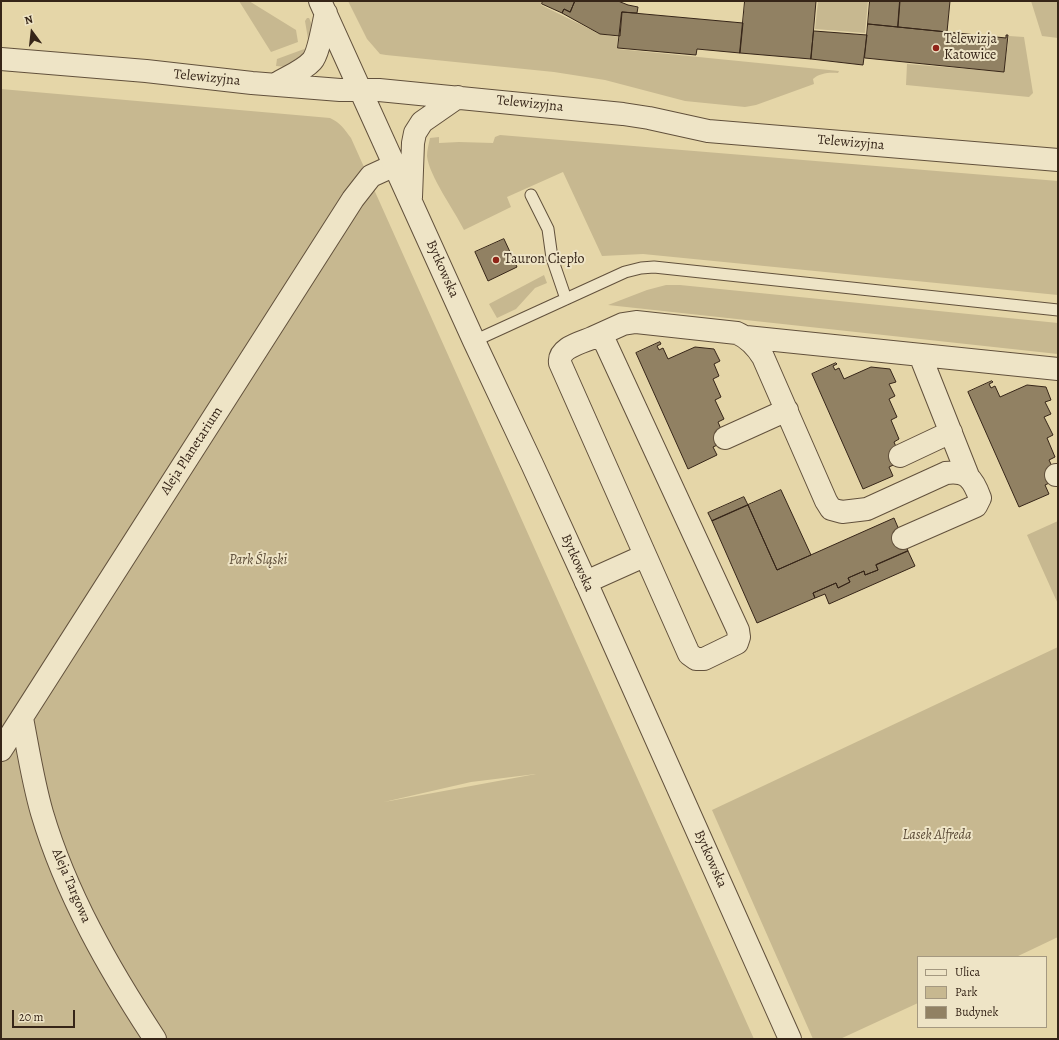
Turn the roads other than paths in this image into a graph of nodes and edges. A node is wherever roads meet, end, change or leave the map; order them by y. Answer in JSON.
{"nodes":[{"id":1,"x":323,"y":7,"type":"edge"},
{"id":2,"x":1,"y":59,"type":"edge"},
{"id":3,"x":276,"y":84,"type":"junction"},
{"id":4,"x":361,"y":90,"type":"junction"},
{"id":5,"x":458,"y":97,"type":"junction"},
{"id":6,"x":1058,"y":160,"type":"edge"},
{"id":7,"x":395,"y":165,"type":"junction"},
{"id":8,"x":532,"y":195,"type":"dead end"},
{"id":9,"x":411,"y":202,"type":"junction"},
{"id":10,"x":566,"y":299,"type":"junction"},
{"id":11,"x":1058,"y":310,"type":"edge"},
{"id":12,"x":746,"y":337,"type":"junction"},
{"id":13,"x":592,"y":338,"type":"junction"},
{"id":14,"x":474,"y":341,"type":"junction"},
{"id":15,"x":920,"y":354,"type":"junction"},
{"id":16,"x":1058,"y":370,"type":"edge"},
{"id":17,"x":787,"y":410,"type":"junction"},
{"id":18,"x":951,"y":432,"type":"junction"},
{"id":19,"x":725,"y":438,"type":"dead end"},
{"id":20,"x":900,"y":456,"type":"dead end"},
{"id":21,"x":968,"y":476,"type":"junction"},
{"id":22,"x":903,"y":538,"type":"dead end"},
{"id":23,"x":644,"y":556,"type":"junction"},
{"id":24,"x":586,"y":582,"type":"junction"},
{"id":25,"x":22,"y":718,"type":"junction"},
{"id":26,"x":1,"y":750,"type":"edge"},
{"id":27,"x":155,"y":1039,"type":"edge"},
{"id":28,"x":790,"y":1039,"type":"edge"}],
"edges":[{"from":1,"to":3,"type":"street"},
{"from":1,"to":4,"type":"street","name":"Bytkowska"},
{"from":2,"to":3,"type":"street","name":"Telewizyjna"},
{"from":3,"to":4,"type":"street","name":"Telewizyjna"},
{"from":4,"to":5,"type":"street","name":"Telewizyjna"},
{"from":4,"to":7,"type":"street","name":"Bytkowska"},
{"from":5,"to":6,"type":"street","name":"Telewizyjna"},
{"from":5,"to":9,"type":"street"},
{"from":7,"to":9,"type":"street","name":"Bytkowska"},
{"from":7,"to":25,"type":"street","name":"Aleja Planetarium"},
{"from":8,"to":10,"type":"lane"},
{"from":9,"to":14,"type":"street","name":"Bytkowska"},
{"from":10,"to":11,"type":"lane"},
{"from":10,"to":14,"type":"lane"},
{"from":12,"to":13,"type":"street"},
{"from":12,"to":15,"type":"street"},
{"from":12,"to":17,"type":"street"},
{"from":13,"to":23,"type":"street"},
{"from":13,"to":23,"type":"street"},
{"from":14,"to":24,"type":"street","name":"Bytkowska"},
{"from":15,"to":16,"type":"street"},
{"from":15,"to":18,"type":"street"},
{"from":17,"to":19,"type":"street"},
{"from":17,"to":21,"type":"street"},
{"from":18,"to":20,"type":"street"},
{"from":18,"to":21,"type":"street"},
{"from":21,"to":22,"type":"street"},
{"from":23,"to":24,"type":"street"},
{"from":24,"to":28,"type":"street","name":"Bytkowska"},
{"from":25,"to":26,"type":"street","name":"Aleja Planetarium"},
{"from":25,"to":27,"type":"street","name":"Aleja Targowa"}]}
